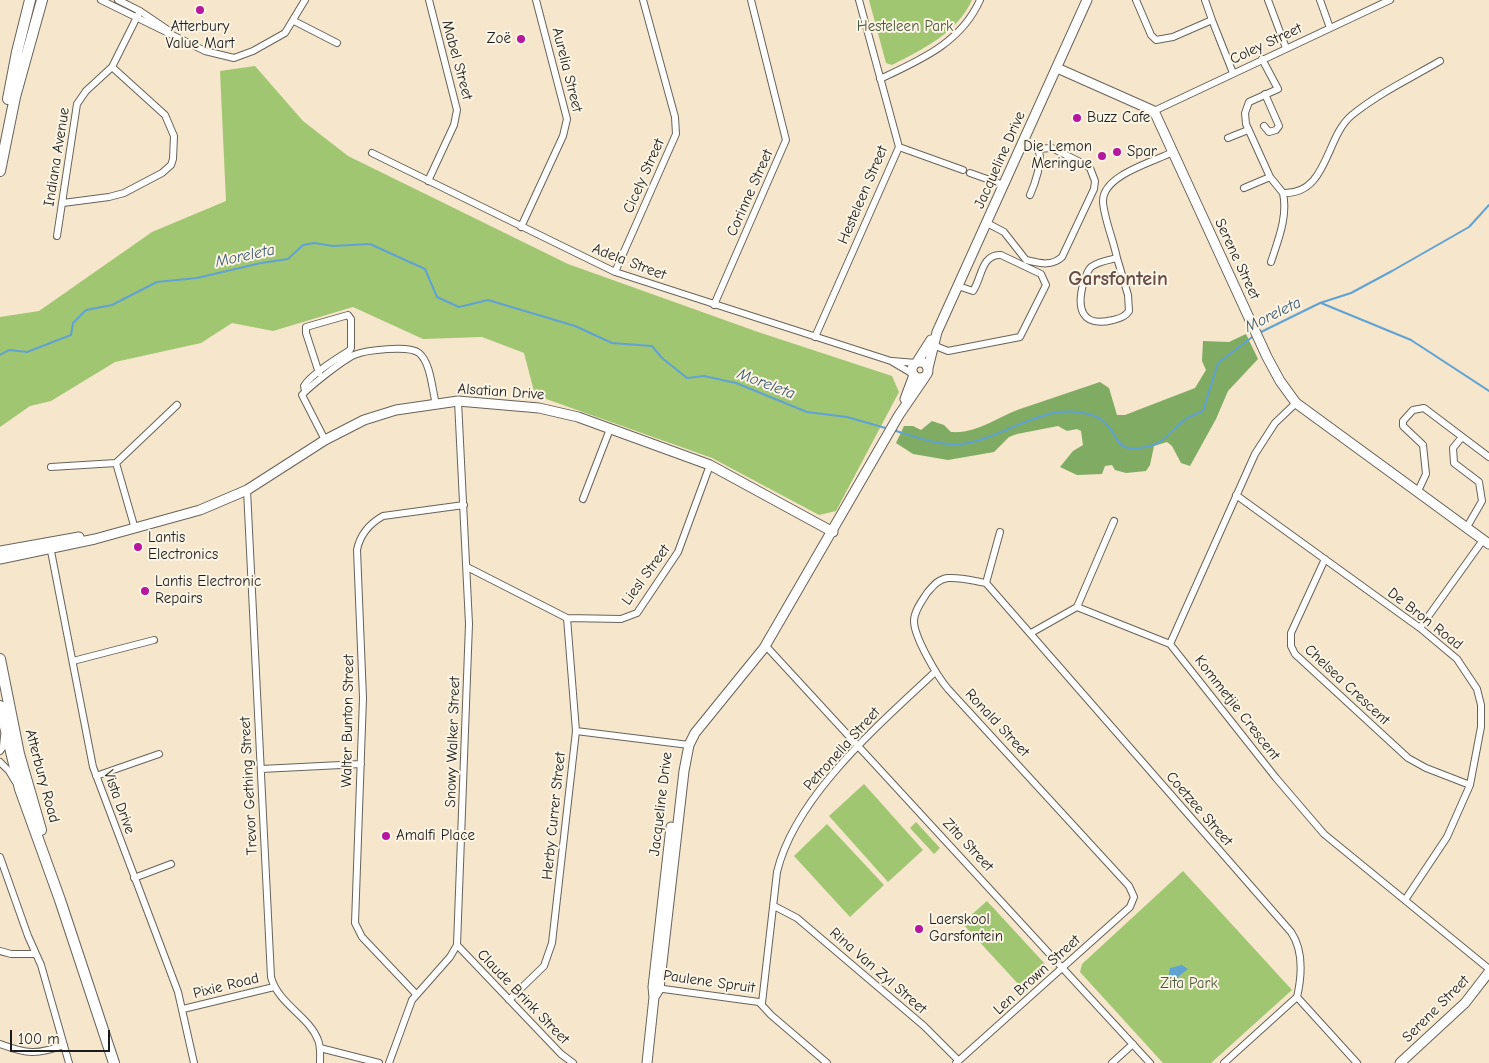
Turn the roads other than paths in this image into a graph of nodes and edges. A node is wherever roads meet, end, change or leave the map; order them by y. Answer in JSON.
{"nodes":[{"id":1,"x":30,"y":0,"type":"edge"},
{"id":2,"x":42,"y":0,"type":"edge"},
{"id":3,"x":100,"y":0,"type":"edge"},
{"id":4,"x":118,"y":0,"type":"edge"},
{"id":5,"x":305,"y":0,"type":"edge"},
{"id":6,"x":429,"y":0,"type":"edge"},
{"id":7,"x":536,"y":0,"type":"edge"},
{"id":8,"x":643,"y":0,"type":"edge"},
{"id":9,"x":751,"y":0,"type":"edge"},
{"id":10,"x":859,"y":0,"type":"edge"},
{"id":11,"x":980,"y":0,"type":"edge"},
{"id":12,"x":1087,"y":0,"type":"edge"},
{"id":13,"x":1136,"y":0,"type":"edge"},
{"id":14,"x":1205,"y":0,"type":"edge"},
{"id":15,"x":1268,"y":0,"type":"edge"},
{"id":16,"x":1320,"y":0,"type":"edge"},
{"id":17,"x":1390,"y":0,"type":"edge"},
{"id":18,"x":140,"y":11,"type":"junction"},
{"id":19,"x":136,"y":19,"type":"junction"},
{"id":20,"x":1212,"y":20,"type":"junction"},
{"id":21,"x":294,"y":22,"type":"junction"},
{"id":22,"x":1330,"y":28,"type":"junction"},
{"id":23,"x":176,"y":38,"type":"junction"},
{"id":24,"x":337,"y":43,"type":"dead end"},
{"id":25,"x":1286,"y":48,"type":"junction"},
{"id":26,"x":1262,"y":59,"type":"junction"},
{"id":27,"x":1440,"y":62,"type":"dead end"},
{"id":28,"x":112,"y":67,"type":"junction"},
{"id":29,"x":1057,"y":68,"type":"junction"},
{"id":30,"x":1233,"y":73,"type":"junction"},
{"id":31,"x":880,"y":79,"type":"junction"},
{"id":32,"x":1265,"y":94,"type":"junction"},
{"id":33,"x":1154,"y":111,"type":"junction"},
{"id":34,"x":1264,"y":126,"type":"dead end"},
{"id":35,"x":1248,"y":130,"type":"junction"},
{"id":36,"x":0,"y":136,"type":"edge"},
{"id":37,"x":1228,"y":138,"type":"dead end"},
{"id":38,"x":1023,"y":142,"type":"junction"},
{"id":39,"x":899,"y":147,"type":"junction"},
{"id":40,"x":1037,"y":150,"type":"junction"},
{"id":41,"x":1173,"y":152,"type":"junction"},
{"id":42,"x":372,"y":153,"type":"dead end"},
{"id":43,"x":0,"y":171,"type":"edge"},
{"id":44,"x":1270,"y":177,"type":"junction"},
{"id":45,"x":428,"y":180,"type":"junction"},
{"id":46,"x":1004,"y":185,"type":"junction"},
{"id":47,"x":1244,"y":188,"type":"dead end"},
{"id":48,"x":1283,"y":193,"type":"junction"},
{"id":49,"x":1030,"y":195,"type":"dead end"},
{"id":50,"x":63,"y":203,"type":"junction"},
{"id":51,"x":986,"y":223,"type":"junction"},
{"id":52,"x":521,"y":227,"type":"junction"},
{"id":53,"x":57,"y":236,"type":"dead end"},
{"id":54,"x":1117,"y":258,"type":"junction"},
{"id":55,"x":1271,"y":262,"type":"dead end"},
{"id":56,"x":615,"y":272,"type":"junction"},
{"id":57,"x":958,"y":286,"type":"junction"},
{"id":58,"x":714,"y":305,"type":"junction"},
{"id":59,"x":937,"y":332,"type":"junction"},
{"id":60,"x":815,"y":337,"type":"junction"},
{"id":61,"x":933,"y":345,"type":"junction"},
{"id":62,"x":891,"y":361,"type":"junction"},
{"id":63,"x":917,"y":362,"type":"junction"},
{"id":64,"x":928,"y":368,"type":"junction"},
{"id":65,"x":319,"y":373,"type":"junction"},
{"id":66,"x":913,"y":375,"type":"junction"},
{"id":67,"x":925,"y":377,"type":"junction"},
{"id":68,"x":304,"y":394,"type":"junction"},
{"id":69,"x":458,"y":401,"type":"junction"},
{"id":70,"x":1296,"y":403,"type":"junction"},
{"id":71,"x":436,"y":404,"type":"junction"},
{"id":72,"x":177,"y":405,"type":"dead end"},
{"id":73,"x":897,"y":419,"type":"junction"},
{"id":74,"x":610,"y":429,"type":"junction"},
{"id":75,"x":1462,"y":437,"type":"junction"},
{"id":76,"x":325,"y":440,"type":"junction"},
{"id":77,"x":1489,"y":457,"type":"edge"},
{"id":78,"x":116,"y":463,"type":"junction"},
{"id":79,"x":710,"y":465,"type":"junction"},
{"id":80,"x":51,"y":467,"type":"dead end"},
{"id":81,"x":247,"y":490,"type":"junction"},
{"id":82,"x":1418,"y":492,"type":"junction"},
{"id":83,"x":1236,"y":495,"type":"junction"},
{"id":84,"x":583,"y":499,"type":"dead end"},
{"id":85,"x":464,"y":505,"type":"junction"},
{"id":86,"x":1114,"y":521,"type":"dead end"},
{"id":87,"x":1467,"y":528,"type":"junction"},
{"id":88,"x":135,"y":529,"type":"junction"},
{"id":89,"x":833,"y":532,"type":"junction"},
{"id":90,"x":1000,"y":532,"type":"dead end"},
{"id":91,"x":1486,"y":542,"type":"edge"},
{"id":92,"x":50,"y":545,"type":"junction"},
{"id":93,"x":0,"y":551,"type":"edge"},
{"id":94,"x":0,"y":558,"type":"edge"},
{"id":95,"x":1325,"y":559,"type":"junction"},
{"id":96,"x":466,"y":567,"type":"junction"},
{"id":97,"x":986,"y":583,"type":"junction"},
{"id":98,"x":1077,"y":607,"type":"junction"},
{"id":99,"x":567,"y":618,"type":"junction"},
{"id":100,"x":1420,"y":628,"type":"junction"},
{"id":101,"x":1031,"y":633,"type":"junction"},
{"id":102,"x":154,"y":640,"type":"dead end"},
{"id":103,"x":1170,"y":644,"type":"junction"},
{"id":104,"x":765,"y":645,"type":"junction"},
{"id":105,"x":0,"y":659,"type":"edge"},
{"id":106,"x":73,"y":661,"type":"junction"},
{"id":107,"x":935,"y":672,"type":"junction"},
{"id":108,"x":0,"y":706,"type":"edge"},
{"id":109,"x":5,"y":730,"type":"junction"},
{"id":110,"x":576,"y":731,"type":"junction"},
{"id":111,"x":686,"y":744,"type":"junction"},
{"id":112,"x":859,"y":746,"type":"junction"},
{"id":113,"x":0,"y":751,"type":"edge"},
{"id":114,"x":160,"y":754,"type":"dead end"},
{"id":115,"x":0,"y":762,"type":"edge"},
{"id":116,"x":361,"y":764,"type":"junction"},
{"id":117,"x":261,"y":769,"type":"junction"},
{"id":118,"x":96,"y":776,"type":"junction"},
{"id":119,"x":1470,"y":785,"type":"junction"},
{"id":120,"x":20,"y":789,"type":"junction"},
{"id":121,"x":0,"y":857,"type":"edge"},
{"id":122,"x":171,"y":864,"type":"dead end"},
{"id":123,"x":134,"y":878,"type":"junction"},
{"id":124,"x":60,"y":900,"type":"junction"},
{"id":125,"x":1405,"y":900,"type":"junction"},
{"id":126,"x":774,"y":906,"type":"junction"},
{"id":127,"x":1130,"y":907,"type":"joint"},
{"id":128,"x":457,"y":945,"type":"junction"},
{"id":129,"x":0,"y":951,"type":"edge"},
{"id":130,"x":35,"y":954,"type":"junction"},
{"id":131,"x":1064,"y":967,"type":"junction"},
{"id":132,"x":1489,"y":971,"type":"edge"},
{"id":133,"x":274,"y":987,"type":"junction"},
{"id":134,"x":656,"y":988,"type":"junction"},
{"id":135,"x":416,"y":994,"type":"junction"},
{"id":136,"x":1297,"y":997,"type":"junction"},
{"id":137,"x":509,"y":1000,"type":"junction"},
{"id":138,"x":762,"y":1003,"type":"junction"},
{"id":139,"x":183,"y":1009,"type":"junction"},
{"id":140,"x":0,"y":1044,"type":"edge"},
{"id":141,"x":1133,"y":1044,"type":"junction"},
{"id":142,"x":64,"y":1045,"type":"junction"},
{"id":143,"x":320,"y":1048,"type":"junction"},
{"id":144,"x":957,"y":1061,"type":"edge"},
{"id":145,"x":569,"y":1062,"type":"edge"},
{"id":146,"x":69,"y":1063,"type":"edge"},
{"id":147,"x":114,"y":1063,"type":"edge"},
{"id":148,"x":194,"y":1063,"type":"edge"},
{"id":149,"x":320,"y":1063,"type":"edge"},
{"id":150,"x":379,"y":1063,"type":"edge"},
{"id":151,"x":389,"y":1063,"type":"edge"},
{"id":152,"x":647,"y":1063,"type":"edge"},
{"id":153,"x":827,"y":1063,"type":"edge"},
{"id":154,"x":1112,"y":1063,"type":"edge"},
{"id":155,"x":1150,"y":1063,"type":"edge"},
{"id":156,"x":1224,"y":1063,"type":"edge"},
{"id":157,"x":1357,"y":1063,"type":"edge"},
{"id":158,"x":1400,"y":1063,"type":"edge"}],
"edges":[{"from":1,"to":36,"type":"main road"},
{"from":2,"to":43,"type":"main road"},
{"from":3,"to":19,"type":"street"},
{"from":4,"to":18,"type":"street"},
{"from":5,"to":21,"type":"street"},
{"from":6,"to":45,"type":"street","name":"Mabel Street"},
{"from":7,"to":52,"type":"street","name":"Aurelia Street"},
{"from":8,"to":56,"type":"street","name":"Cicely Street"},
{"from":9,"to":58,"type":"street","name":"Corinne Street"},
{"from":10,"to":31,"type":"street","name":"Hesteleen Street"},
{"from":11,"to":31,"type":"street"},
{"from":12,"to":29,"type":"street","name":"Jacqueline Drive"},
{"from":13,"to":20,"type":"street"},
{"from":14,"to":20,"type":"street"},
{"from":15,"to":25,"type":"street"},
{"from":16,"to":22,"type":"street"},
{"from":17,"to":22,"type":"street","name":"Coley Street"},
{"from":18,"to":19,"type":"street","name":"Indiana Avenue"},
{"from":18,"to":23,"type":"street"},
{"from":19,"to":23,"type":"street"},
{"from":19,"to":28,"type":"street","name":"Indiana Avenue"},
{"from":20,"to":30,"type":"street"},
{"from":21,"to":23,"type":"street"},
{"from":21,"to":24,"type":"street"},
{"from":22,"to":25,"type":"street","name":"Coley Street"},
{"from":25,"to":26,"type":"street","name":"Coley Street"},
{"from":26,"to":30,"type":"street","name":"Coley Street"},
{"from":26,"to":32,"type":"street"},
{"from":27,"to":48,"type":"street"},
{"from":28,"to":50,"type":"street","name":"Indiana Avenue"},
{"from":28,"to":50,"type":"street"},
{"from":29,"to":33,"type":"street"},
{"from":29,"to":38,"type":"street","name":"Jacqueline Drive"},
{"from":30,"to":33,"type":"street","name":"Coley Street"},
{"from":31,"to":39,"type":"street","name":"Hesteleen Street"},
{"from":32,"to":34,"type":"street"},
{"from":32,"to":35,"type":"street"},
{"from":33,"to":41,"type":"street","name":"Serene Street"},
{"from":35,"to":37,"type":"street"},
{"from":35,"to":44,"type":"street"},
{"from":38,"to":40,"type":"street"},
{"from":38,"to":46,"type":"street","name":"Jacqueline Drive"},
{"from":39,"to":46,"type":"street"},
{"from":39,"to":60,"type":"street","name":"Hesteleen Street"},
{"from":40,"to":49,"type":"street"},
{"from":40,"to":51,"type":"street"},
{"from":41,"to":54,"type":"street"},
{"from":41,"to":70,"type":"street","name":"Serene Street"},
{"from":42,"to":45,"type":"street","name":"Adela Street"},
{"from":44,"to":47,"type":"street"},
{"from":44,"to":48,"type":"street"},
{"from":45,"to":52,"type":"street","name":"Adela Street"},
{"from":46,"to":51,"type":"street","name":"Jacqueline Drive"},
{"from":48,"to":55,"type":"street"},
{"from":50,"to":53,"type":"street","name":"Indiana Avenue"},
{"from":51,"to":57,"type":"street","name":"Jacqueline Drive"},
{"from":52,"to":56,"type":"street","name":"Adela Street"},
{"from":54,"to":54,"type":"street"},
{"from":56,"to":58,"type":"street","name":"Adela Street"},
{"from":57,"to":59,"type":"street","name":"Jacqueline Drive"},
{"from":57,"to":61,"type":"street"},
{"from":58,"to":60,"type":"street","name":"Adela Street"},
{"from":59,"to":61,"type":"street","name":"Jacqueline Drive"},
{"from":59,"to":63,"type":"street","name":"Jacqueline Drive"},
{"from":60,"to":62,"type":"street","name":"Adela Street"},
{"from":61,"to":64,"type":"street","name":"Jacqueline Drive"},
{"from":62,"to":63,"type":"street","name":"Adela Street"},
{"from":62,"to":66,"type":"street","name":"Adela Street"},
{"from":63,"to":64,"type":"street"},
{"from":63,"to":66,"type":"street"},
{"from":64,"to":67,"type":"street"},
{"from":65,"to":65,"type":"street"},
{"from":65,"to":68,"type":"street"},
{"from":66,"to":67,"type":"street"},
{"from":66,"to":73,"type":"street","name":"Jacqueline Drive"},
{"from":67,"to":73,"type":"street","name":"Jacqueline Drive"},
{"from":68,"to":71,"type":"street"},
{"from":68,"to":76,"type":"street"},
{"from":69,"to":71,"type":"street","name":"Alsatian Drive"},
{"from":69,"to":74,"type":"street","name":"Alsatian Drive"},
{"from":69,"to":85,"type":"street","name":"Snowy Walker Street"},
{"from":70,"to":82,"type":"street","name":"Serene Street"},
{"from":70,"to":83,"type":"street"},
{"from":71,"to":76,"type":"street","name":"Alsatian Drive"},
{"from":72,"to":78,"type":"street"},
{"from":73,"to":89,"type":"street","name":"Jacqueline Drive"},
{"from":74,"to":79,"type":"street","name":"Alsatian Drive"},
{"from":74,"to":84,"type":"street"},
{"from":75,"to":77,"type":"street"},
{"from":75,"to":82,"type":"street"},
{"from":75,"to":87,"type":"street"},
{"from":76,"to":81,"type":"street","name":"Alsatian Drive"},
{"from":78,"to":80,"type":"street"},
{"from":78,"to":88,"type":"street"},
{"from":79,"to":89,"type":"street","name":"Alsatian Drive"},
{"from":79,"to":99,"type":"street","name":"Liesl Street"},
{"from":81,"to":88,"type":"street","name":"Alsatian Drive"},
{"from":81,"to":117,"type":"street","name":"Trevor Gething Street"},
{"from":82,"to":87,"type":"street","name":"Serene Street"},
{"from":83,"to":95,"type":"street","name":"De Bron Road"},
{"from":83,"to":103,"type":"street"},
{"from":85,"to":96,"type":"street","name":"Snowy Walker Street"},
{"from":85,"to":116,"type":"street","name":"Walter Bunton Street"},
{"from":86,"to":98,"type":"street"},
{"from":87,"to":91,"type":"street","name":"Serene Street"},
{"from":88,"to":92,"type":"street","name":"Alsatian Drive"},
{"from":89,"to":104,"type":"street","name":"Jacqueline Drive"},
{"from":90,"to":97,"type":"street"},
{"from":91,"to":100,"type":"street"},
{"from":92,"to":93,"type":"street","name":"Alsatian Drive"},
{"from":92,"to":94,"type":"street","name":"Alsatian Drive"},
{"from":92,"to":106,"type":"street","name":"Vista Drive"},
{"from":95,"to":100,"type":"street","name":"De Bron Road"},
{"from":95,"to":119,"type":"street","name":"Chelsea Crescent"},
{"from":96,"to":99,"type":"street","name":"Liesl Street"},
{"from":96,"to":128,"type":"street","name":"Snowy Walker Street"},
{"from":97,"to":101,"type":"street","name":"Coetzee Street"},
{"from":97,"to":107,"type":"street","name":"Ronald Street"},
{"from":98,"to":101,"type":"street"},
{"from":98,"to":103,"type":"street"},
{"from":99,"to":110,"type":"street","name":"Herby Currer Street"},
{"from":100,"to":119,"type":"street","name":"De Bron Road"},
{"from":101,"to":136,"type":"street","name":"Coetzee Street"},
{"from":102,"to":106,"type":"street"},
{"from":103,"to":125,"type":"street","name":"Kommetjie Crescent"},
{"from":104,"to":111,"type":"street","name":"Jacqueline Drive"},
{"from":104,"to":112,"type":"street","name":"Zita Street"},
{"from":105,"to":124,"type":"main road","name":"Atterbury Road"},
{"from":106,"to":118,"type":"street","name":"Vista Drive"},
{"from":107,"to":112,"type":"street","name":"Petronella Street"},
{"from":107,"to":127,"type":"street","name":"Ronald Street"},
{"from":108,"to":109,"type":"main road","name":"Atterbury Road"},
{"from":109,"to":113,"type":"street"},
{"from":109,"to":120,"type":"main road","name":"Atterbury Road"},
{"from":110,"to":111,"type":"street"},
{"from":110,"to":137,"type":"street","name":"Herby Currer Street"},
{"from":111,"to":134,"type":"street","name":"Jacqueline Drive"},
{"from":112,"to":126,"type":"street","name":"Petronella Street"},
{"from":112,"to":131,"type":"street","name":"Zita Street"},
{"from":114,"to":118,"type":"street"},
{"from":115,"to":120,"type":"street"},
{"from":116,"to":117,"type":"street"},
{"from":116,"to":135,"type":"street","name":"Walter Bunton Street"},
{"from":117,"to":133,"type":"street","name":"Trevor Gething Street"},
{"from":118,"to":123,"type":"street","name":"Vista Drive"},
{"from":119,"to":125,"type":"street","name":"De Bron Road"},
{"from":120,"to":124,"type":"main road","name":"Atterbury Road"},
{"from":121,"to":130,"type":"street"},
{"from":122,"to":123,"type":"street"},
{"from":123,"to":139,"type":"street","name":"Vista Drive"},
{"from":124,"to":147,"type":"main road","name":"Atterbury Road"},
{"from":125,"to":132,"type":"street","name":"Kommetjie Crescent"},
{"from":126,"to":138,"type":"street","name":"Petronella Street"},
{"from":126,"to":144,"type":"street","name":"Rina Van Zyl Street"},
{"from":127,"to":131,"type":"street","name":"Len Brown Street"},
{"from":128,"to":135,"type":"street"},
{"from":128,"to":137,"type":"street","name":"Claude Brink Street"},
{"from":129,"to":130,"type":"street"},
{"from":130,"to":142,"type":"street"},
{"from":131,"to":141,"type":"street","name":"Zita Street"},
{"from":131,"to":144,"type":"street","name":"Len Brown Street"},
{"from":132,"to":158,"type":"street","name":"Serene Street"},
{"from":133,"to":139,"type":"street","name":"Pixie Road"},
{"from":133,"to":143,"type":"street"},
{"from":134,"to":138,"type":"street","name":"Paulene Spruit"},
{"from":134,"to":152,"type":"street","name":"Jacqueline Drive"},
{"from":135,"to":151,"type":"street"},
{"from":136,"to":156,"type":"street"},
{"from":136,"to":157,"type":"street"},
{"from":137,"to":145,"type":"street","name":"Claude Brink Street"},
{"from":138,"to":153,"type":"street","name":"Paulene Spruit"},
{"from":139,"to":148,"type":"street","name":"Vista Drive"},
{"from":140,"to":142,"type":"street"},
{"from":141,"to":154,"type":"street"},
{"from":141,"to":155,"type":"street","name":"Zita Street"},
{"from":142,"to":146,"type":"street"},
{"from":143,"to":149,"type":"street"},
{"from":143,"to":150,"type":"street"}]}
